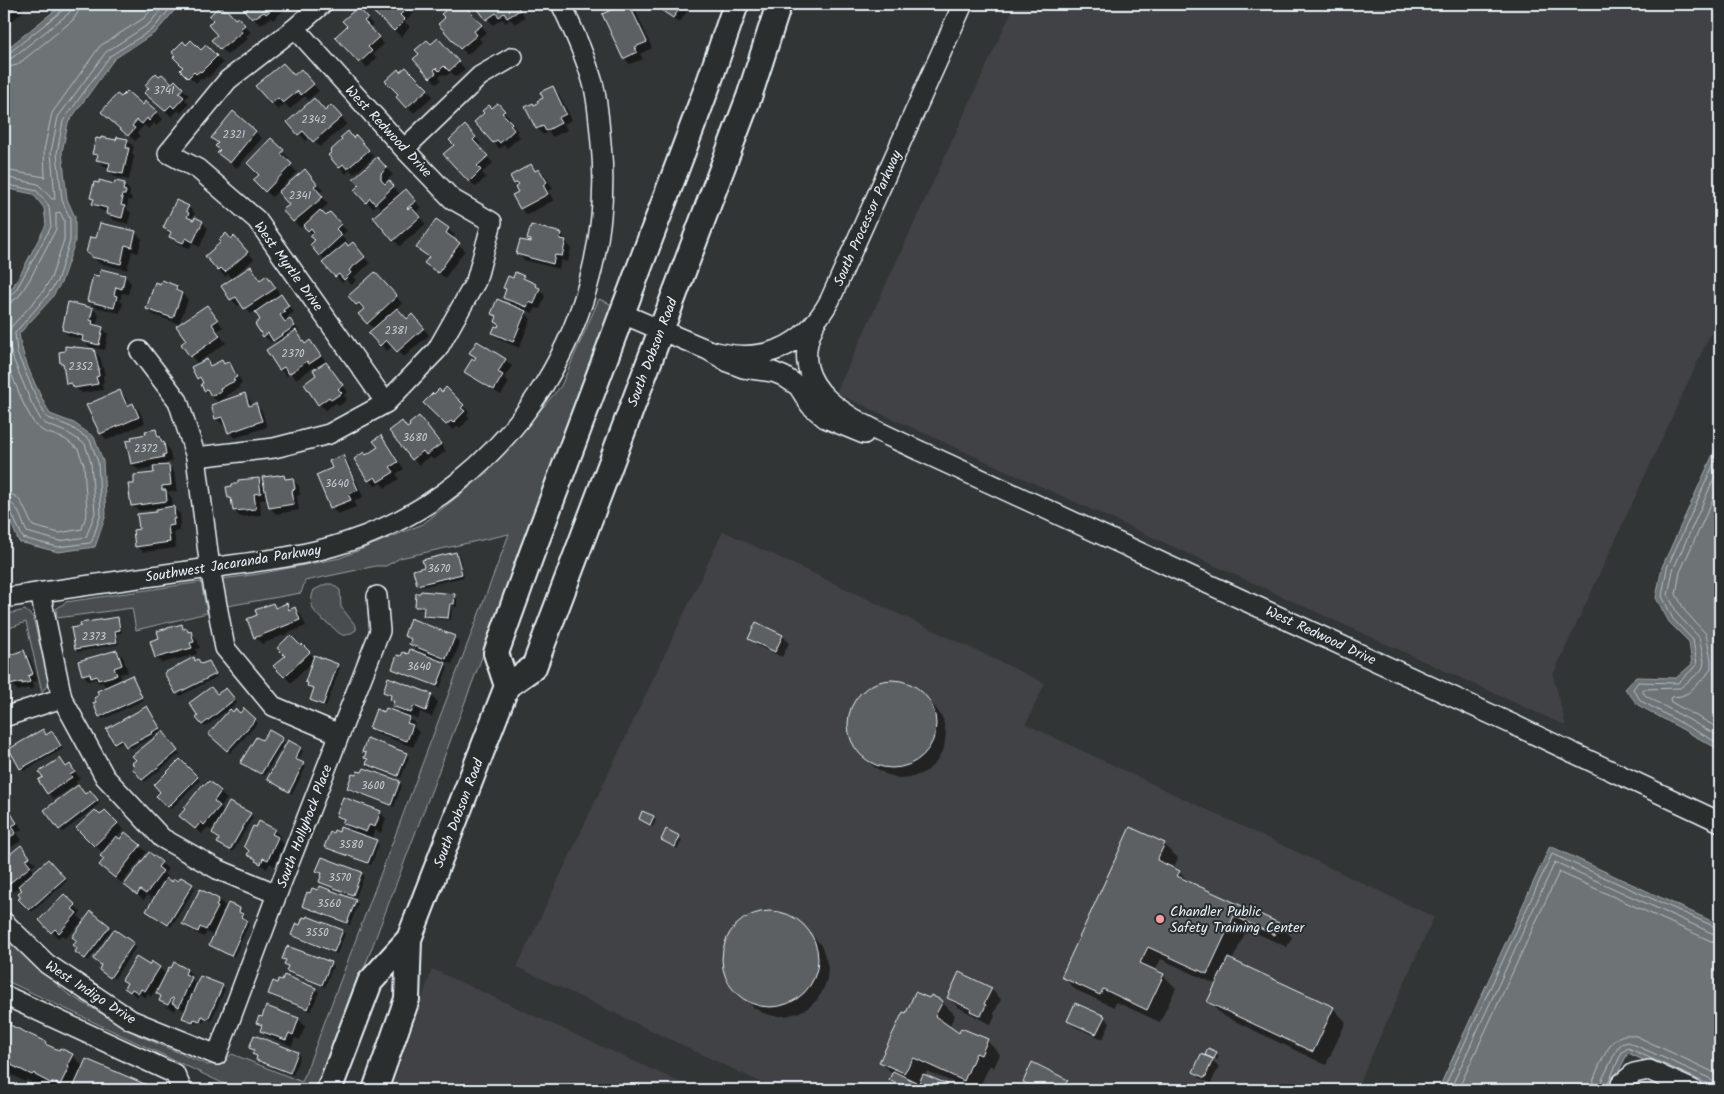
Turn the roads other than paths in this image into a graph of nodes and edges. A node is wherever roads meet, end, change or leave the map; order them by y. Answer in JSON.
{"nodes":[{"id":1,"x":322,"y":4,"type":"edge"},
{"id":2,"x":561,"y":4,"type":"edge"},
{"id":3,"x":736,"y":4,"type":"edge"},
{"id":4,"x":779,"y":4,"type":"edge"},
{"id":5,"x":963,"y":4,"type":"edge"},
{"id":6,"x":296,"y":28,"type":"junction"},
{"id":7,"x":513,"y":57,"type":"dead end"},
{"id":8,"x":404,"y":150,"type":"junction"},
{"id":9,"x":623,"y":314,"type":"junction"},
{"id":10,"x":814,"y":326,"type":"junction"},
{"id":11,"x":660,"y":330,"type":"junction"},
{"id":12,"x":708,"y":350,"type":"junction"},
{"id":13,"x":140,"y":351,"type":"dead end"},
{"id":14,"x":386,"y":403,"type":"junction"},
{"id":15,"x":920,"y":451,"type":"junction"},
{"id":16,"x":196,"y":457,"type":"junction"},
{"id":17,"x":210,"y":568,"type":"junction"},
{"id":18,"x":40,"y":592,"type":"junction"},
{"id":19,"x":377,"y":596,"type":"dead end"},
{"id":20,"x":4,"y":598,"type":"edge"},
{"id":21,"x":506,"y":686,"type":"junction"},
{"id":22,"x":62,"y":698,"type":"junction"},
{"id":23,"x":4,"y":717,"type":"edge"},
{"id":24,"x":339,"y":734,"type":"junction"},
{"id":25,"x":1720,"y":822,"type":"edge"},
{"id":26,"x":277,"y":894,"type":"junction"},
{"id":27,"x":4,"y":922,"type":"edge"},
{"id":28,"x":409,"y":939,"type":"junction"},
{"id":29,"x":4,"y":995,"type":"edge"},
{"id":30,"x":217,"y":1055,"type":"joint"},
{"id":31,"x":1621,"y":1084,"type":"dead end"},
{"id":32,"x":182,"y":1090,"type":"edge"},
{"id":33,"x":329,"y":1090,"type":"edge"},
{"id":34,"x":375,"y":1090,"type":"edge"},
{"id":35,"x":1693,"y":1090,"type":"edge"}],
"edges":[{"from":1,"to":6,"type":"street"},
{"from":2,"to":17,"type":"street","name":"Southwest Jacaranda Parkway"},
{"from":3,"to":9,"type":"main road"},
{"from":4,"to":11,"type":"main road","name":"South Dobson Road"},
{"from":5,"to":10,"type":"street","name":"South Processor Parkway"},
{"from":6,"to":8,"type":"street","name":"West Redwood Drive"},
{"from":6,"to":14,"type":"street","name":"West Myrtle Drive"},
{"from":7,"to":8,"type":"street"},
{"from":8,"to":14,"type":"street","name":"West Redwood Drive"},
{"from":9,"to":11,"type":"street","name":"West Redwood Drive"},
{"from":9,"to":21,"type":"main road"},
{"from":10,"to":12,"type":"street","name":"South Processor Parkway"},
{"from":10,"to":15,"type":"street","name":"West Redwood Drive"},
{"from":11,"to":12,"type":"street","name":"West Redwood Drive"},
{"from":11,"to":21,"type":"main road","name":"South Dobson Road"},
{"from":12,"to":15,"type":"street","name":"West Redwood Drive"},
{"from":13,"to":16,"type":"street"},
{"from":14,"to":16,"type":"street"},
{"from":15,"to":25,"type":"street","name":"West Redwood Drive"},
{"from":16,"to":17,"type":"street"},
{"from":17,"to":18,"type":"street","name":"Southwest Jacaranda Parkway"},
{"from":17,"to":24,"type":"street"},
{"from":18,"to":20,"type":"street","name":"Southwest Jacaranda Parkway"},
{"from":18,"to":22,"type":"street"},
{"from":19,"to":24,"type":"street","name":"South Hollyhock Place"},
{"from":21,"to":28,"type":"main road","name":"South Dobson Road"},
{"from":22,"to":23,"type":"street"},
{"from":22,"to":26,"type":"street"},
{"from":24,"to":26,"type":"street","name":"South Hollyhock Place"},
{"from":26,"to":30,"type":"street","name":"South Hollyhock Place"},
{"from":27,"to":30,"type":"street","name":"West Indigo Drive"},
{"from":28,"to":33,"type":"main road","name":"South Dobson Road"},
{"from":28,"to":34,"type":"main road","name":"South Dobson Road"},
{"from":29,"to":32,"type":"street"},
{"from":31,"to":35,"type":"street"}]}
